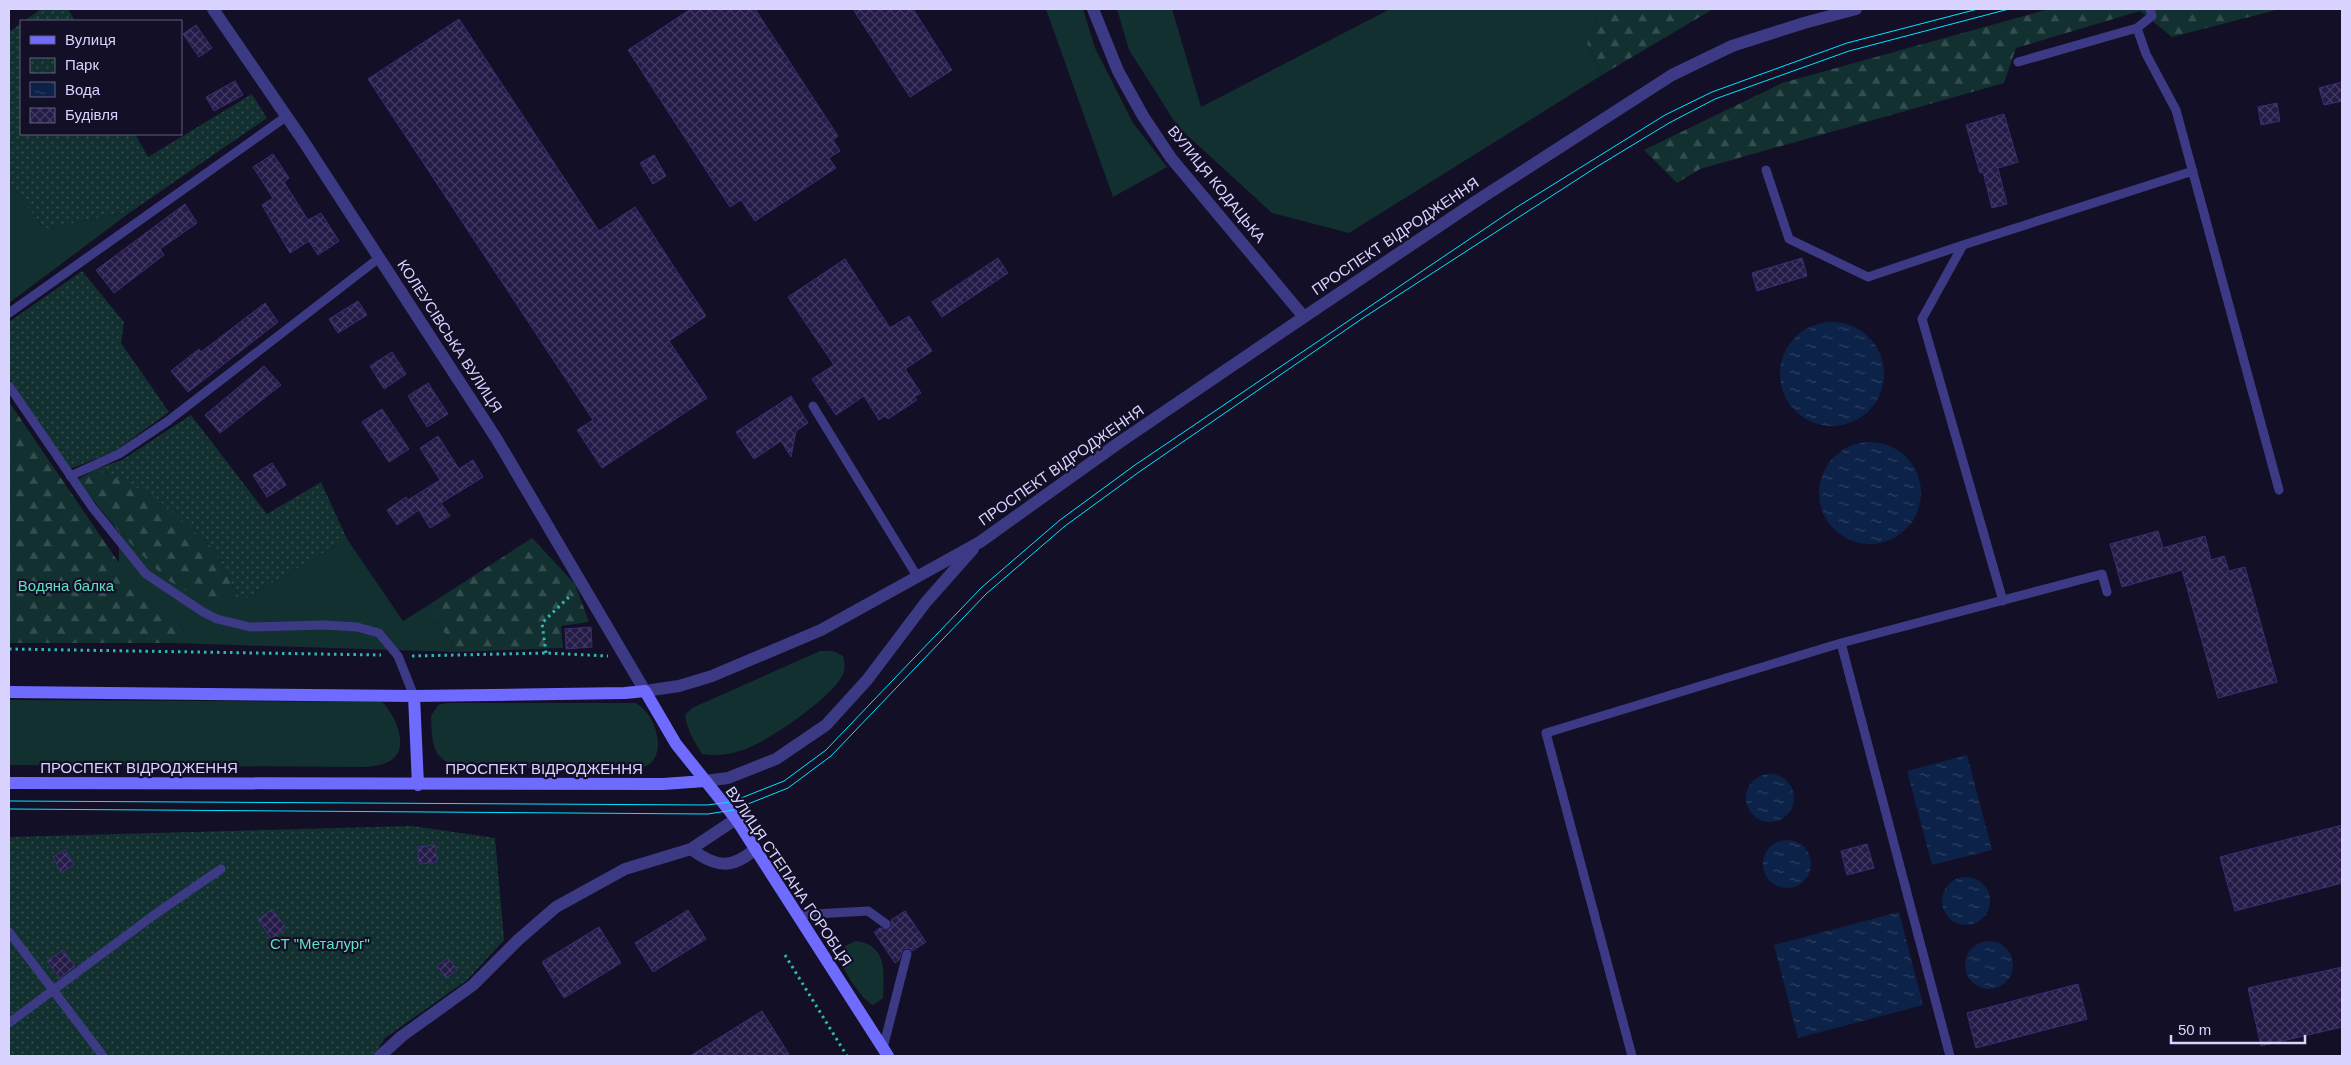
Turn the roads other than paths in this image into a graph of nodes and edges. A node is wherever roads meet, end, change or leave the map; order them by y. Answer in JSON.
{"nodes":[{"id":1,"x":213,"y":9,"type":"edge"},
{"id":2,"x":1093,"y":9,"type":"edge"},
{"id":3,"x":1856,"y":9,"type":"edge"},
{"id":4,"x":2150,"y":9,"type":"edge"},
{"id":5,"x":2138,"y":28,"type":"junction"},
{"id":6,"x":2018,"y":62,"type":"dead end"},
{"id":7,"x":286,"y":116,"type":"junction"},
{"id":8,"x":1766,"y":170,"type":"dead end"},
{"id":9,"x":2193,"y":171,"type":"junction"},
{"id":10,"x":1963,"y":245,"type":"junction"},
{"id":11,"x":379,"y":258,"type":"junction"},
{"id":12,"x":9,"y":313,"type":"edge"},
{"id":13,"x":1304,"y":317,"type":"junction"},
{"id":14,"x":9,"y":386,"type":"edge"},
{"id":15,"x":813,"y":406,"type":"dead end"},
{"id":16,"x":70,"y":476,"type":"junction"},
{"id":17,"x":2278,"y":490,"type":"dead end"},
{"id":18,"x":980,"y":542,"type":"junction"},
{"id":19,"x":917,"y":576,"type":"junction"},
{"id":20,"x":2107,"y":592,"type":"dead end"},
{"id":21,"x":2003,"y":601,"type":"junction"},
{"id":22,"x":1842,"y":643,"type":"junction"},
{"id":23,"x":645,"y":690,"type":"junction"},
{"id":24,"x":9,"y":692,"type":"edge"},
{"id":25,"x":414,"y":696,"type":"junction"},
{"id":26,"x":705,"y":781,"type":"junction"},
{"id":27,"x":9,"y":783,"type":"edge"},
{"id":28,"x":418,"y":785,"type":"junction"},
{"id":29,"x":736,"y":819,"type":"junction"},
{"id":30,"x":691,"y":849,"type":"junction"},
{"id":31,"x":755,"y":849,"type":"junction"},
{"id":32,"x":221,"y":869,"type":"dead end"},
{"id":33,"x":797,"y":915,"type":"junction"},
{"id":34,"x":886,"y":924,"type":"dead end"},
{"id":35,"x":9,"y":932,"type":"edge"},
{"id":36,"x":907,"y":954,"type":"dead end"},
{"id":37,"x":53,"y":990,"type":"junction"},
{"id":38,"x":9,"y":1023,"type":"edge"},
{"id":39,"x":885,"y":1052,"type":"edge"},
{"id":40,"x":103,"y":1056,"type":"edge"},
{"id":41,"x":380,"y":1056,"type":"edge"},
{"id":42,"x":1632,"y":1056,"type":"edge"},
{"id":43,"x":1950,"y":1056,"type":"edge"}],
"edges":[{"from":1,"to":7,"type":"street","name":"КОЛЕУСІВСЬКА ВУЛИЦЯ"},
{"from":2,"to":13,"type":"street","name":"ВУЛИЦЯ КОДАЦЬКА"},
{"from":3,"to":13,"type":"street","name":"ПРОСПЕКТ ВІДРОДЖЕННЯ"},
{"from":4,"to":5,"type":"lane"},
{"from":5,"to":6,"type":"lane"},
{"from":5,"to":9,"type":"lane"},
{"from":7,"to":11,"type":"street","name":"КОЛЕУСІВСЬКА ВУЛИЦЯ"},
{"from":7,"to":12,"type":"lane"},
{"from":8,"to":10,"type":"lane"},
{"from":9,"to":10,"type":"lane"},
{"from":9,"to":17,"type":"lane"},
{"from":10,"to":21,"type":"lane"},
{"from":11,"to":16,"type":"lane"},
{"from":11,"to":23,"type":"street","name":"КОЛЕУСІВСЬКА ВУЛИЦЯ"},
{"from":13,"to":18,"type":"street","name":"ПРОСПЕКТ ВІДРОДЖЕННЯ"},
{"from":14,"to":16,"type":"lane"},
{"from":15,"to":19,"type":"lane"},
{"from":16,"to":25,"type":"lane"},
{"from":18,"to":19,"type":"street","name":"ПРОСПЕКТ ВІДРОДЖЕННЯ"},
{"from":18,"to":26,"type":"street","name":"ПРОСПЕКТ ВІДРОДЖЕННЯ"},
{"from":19,"to":23,"type":"street","name":"ПРОСПЕКТ ВІДРОДЖЕННЯ"},
{"from":20,"to":21,"type":"lane"},
{"from":21,"to":22,"type":"lane"},
{"from":22,"to":42,"type":"lane"},
{"from":22,"to":43,"type":"lane"},
{"from":23,"to":25,"type":"main road","name":"ПРОСПЕКТ ВІДРОДЖЕННЯ"},
{"from":23,"to":26,"type":"main road","name":"ВУЛИЦЯ СТЕПАНА ГОРОБЦЯ"},
{"from":24,"to":25,"type":"main road","name":"ПРОСПЕКТ ВІДРОДЖЕННЯ"},
{"from":25,"to":28,"type":"main road"},
{"from":26,"to":28,"type":"main road","name":"ПРОСПЕКТ ВІДРОДЖЕННЯ"},
{"from":26,"to":29,"type":"main road","name":"ВУЛИЦЯ СТЕПАНА ГОРОБЦЯ"},
{"from":27,"to":28,"type":"main road","name":"ПРОСПЕКТ ВІДРОДЖЕННЯ"},
{"from":29,"to":30,"type":"street"},
{"from":29,"to":31,"type":"main road","name":"ВУЛИЦЯ СТЕПАНА ГОРОБЦЯ"},
{"from":30,"to":31,"type":"street"},
{"from":30,"to":41,"type":"street"},
{"from":31,"to":33,"type":"main road","name":"ВУЛИЦЯ СТЕПАНА ГОРОБЦЯ"},
{"from":32,"to":37,"type":"lane"},
{"from":33,"to":34,"type":"lane"},
{"from":33,"to":39,"type":"main road","name":"ВУЛИЦЯ СТЕПАНА ГОРОБЦЯ"},
{"from":35,"to":37,"type":"lane"},
{"from":36,"to":39,"type":"lane"},
{"from":37,"to":38,"type":"lane"},
{"from":37,"to":40,"type":"lane"}]}
